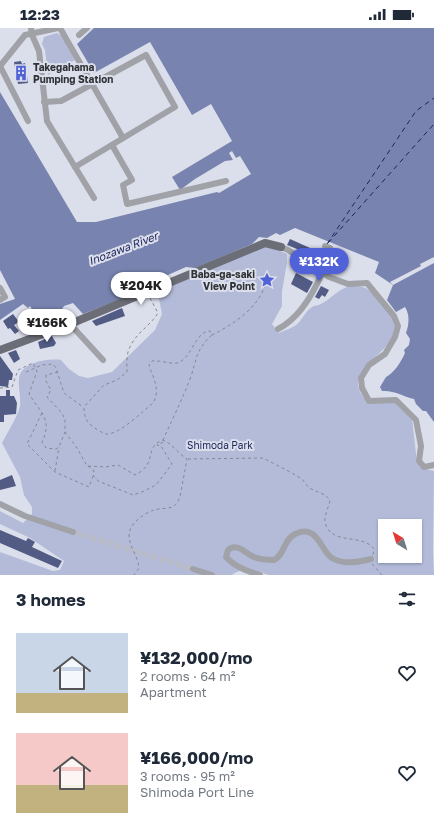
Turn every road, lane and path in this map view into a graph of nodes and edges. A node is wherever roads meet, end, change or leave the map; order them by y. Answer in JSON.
{"nodes":[{"id":1,"x":23,"y":28,"type":"edge"},
{"id":2,"x":31,"y":28,"type":"edge"},
{"id":3,"x":59,"y":28,"type":"edge"},
{"id":4,"x":87,"y":28,"type":"edge"},
{"id":5,"x":28,"y":35,"type":"junction"},
{"id":6,"x":79,"y":35,"type":"dead end"},
{"id":7,"x":92,"y":84,"type":"junction"},
{"id":8,"x":44,"y":102,"type":"junction"},
{"id":9,"x":28,"y":121,"type":"dead end"},
{"id":10,"x":123,"y":138,"type":"junction"},
{"id":11,"x":112,"y":145,"type":"junction"},
{"id":12,"x":75,"y":167,"type":"junction"},
{"id":13,"x":226,"y":181,"type":"dead end"},
{"id":14,"x":94,"y":198,"type":"dead end"},
{"id":15,"x":325,"y":246,"type":"dead end"},
{"id":16,"x":281,"y":247,"type":"joint"},
{"id":17,"x":321,"y":272,"type":"junction"},
{"id":18,"x":266,"y":282,"type":"dead end"},
{"id":19,"x":0,"y":288,"type":"edge"},
{"id":20,"x":147,"y":293,"type":"junction"},
{"id":21,"x":0,"y":300,"type":"edge"},
{"id":22,"x":70,"y":324,"type":"junction"},
{"id":23,"x":278,"y":329,"type":"dead end"},
{"id":24,"x":212,"y":335,"type":"junction"},
{"id":25,"x":0,"y":350,"type":"edge"},
{"id":26,"x":103,"y":360,"type":"dead end"},
{"id":27,"x":35,"y":368,"type":"junction"},
{"id":28,"x":26,"y":372,"type":"dead end"},
{"id":29,"x":58,"y":372,"type":"junction"},
{"id":30,"x":0,"y":388,"type":"edge"},
{"id":31,"x":84,"y":408,"type":"junction"},
{"id":32,"x":42,"y":412,"type":"junction"},
{"id":33,"x":65,"y":432,"type":"junction"},
{"id":34,"x":163,"y":440,"type":"junction"},
{"id":35,"x":166,"y":441,"type":"junction"},
{"id":36,"x":59,"y":447,"type":"junction"},
{"id":37,"x":187,"y":459,"type":"junction"},
{"id":38,"x":434,"y":465,"type":"edge"},
{"id":39,"x":87,"y":466,"type":"junction"},
{"id":40,"x":55,"y":472,"type":"junction"},
{"id":41,"x":93,"y":475,"type":"junction"},
{"id":42,"x":0,"y":504,"type":"edge"},
{"id":43,"x":73,"y":532,"type":"tunnel mouth"},
{"id":44,"x":371,"y":559,"type":"junction"},
{"id":45,"x":194,"y":569,"type":"tunnel mouth"},
{"id":46,"x":134,"y":575,"type":"edge"},
{"id":47,"x":212,"y":575,"type":"edge"},
{"id":48,"x":260,"y":575,"type":"edge"},
{"id":49,"x":382,"y":575,"type":"edge"}],
"edges":[{"from":1,"to":5,"type":"street"},
{"from":2,"to":5,"type":"street"},
{"from":3,"to":5,"type":"street"},
{"from":3,"to":7,"type":"street"},
{"from":4,"to":6,"type":"street"},
{"from":5,"to":8,"type":"street"},
{"from":5,"to":9,"type":"street"},
{"from":7,"to":8,"type":"street"},
{"from":7,"to":10,"type":"street"},
{"from":7,"to":10,"type":"street"},
{"from":8,"to":12,"type":"street"},
{"from":10,"to":11,"type":"street"},
{"from":11,"to":12,"type":"street"},
{"from":11,"to":13,"type":"street"},
{"from":12,"to":14,"type":"street"},
{"from":15,"to":17,"type":"street"},
{"from":16,"to":17,"type":"street"},
{"from":16,"to":20,"type":"main road"},
{"from":17,"to":23,"type":"street"},
{"from":17,"to":38,"type":"street"},
{"from":18,"to":24,"type":"path"},
{"from":19,"to":21,"type":"street"},
{"from":20,"to":22,"type":"main road"},
{"from":20,"to":31,"type":"path"},
{"from":22,"to":25,"type":"main road"},
{"from":22,"to":26,"type":"street"},
{"from":24,"to":31,"type":"path"},
{"from":24,"to":34,"type":"path"},
{"from":27,"to":28,"type":"path"},
{"from":27,"to":29,"type":"path"},
{"from":27,"to":30,"type":"path"},
{"from":27,"to":32,"type":"path"},
{"from":29,"to":31,"type":"path"},
{"from":29,"to":33,"type":"path"},
{"from":32,"to":36,"type":"path"},
{"from":32,"to":40,"type":"path"},
{"from":33,"to":36,"type":"path"},
{"from":33,"to":39,"type":"path"},
{"from":34,"to":35,"type":"path"},
{"from":34,"to":39,"type":"path"},
{"from":35,"to":37,"type":"path"},
{"from":35,"to":41,"type":"path"},
{"from":36,"to":40,"type":"path"},
{"from":37,"to":44,"type":"path"},
{"from":37,"to":46,"type":"path"},
{"from":39,"to":41,"type":"path"},
{"from":40,"to":41,"type":"path"},
{"from":42,"to":43,"type":"street"},
{"from":44,"to":48,"type":"street"},
{"from":44,"to":49,"type":"path"},
{"from":45,"to":47,"type":"street"}]}
